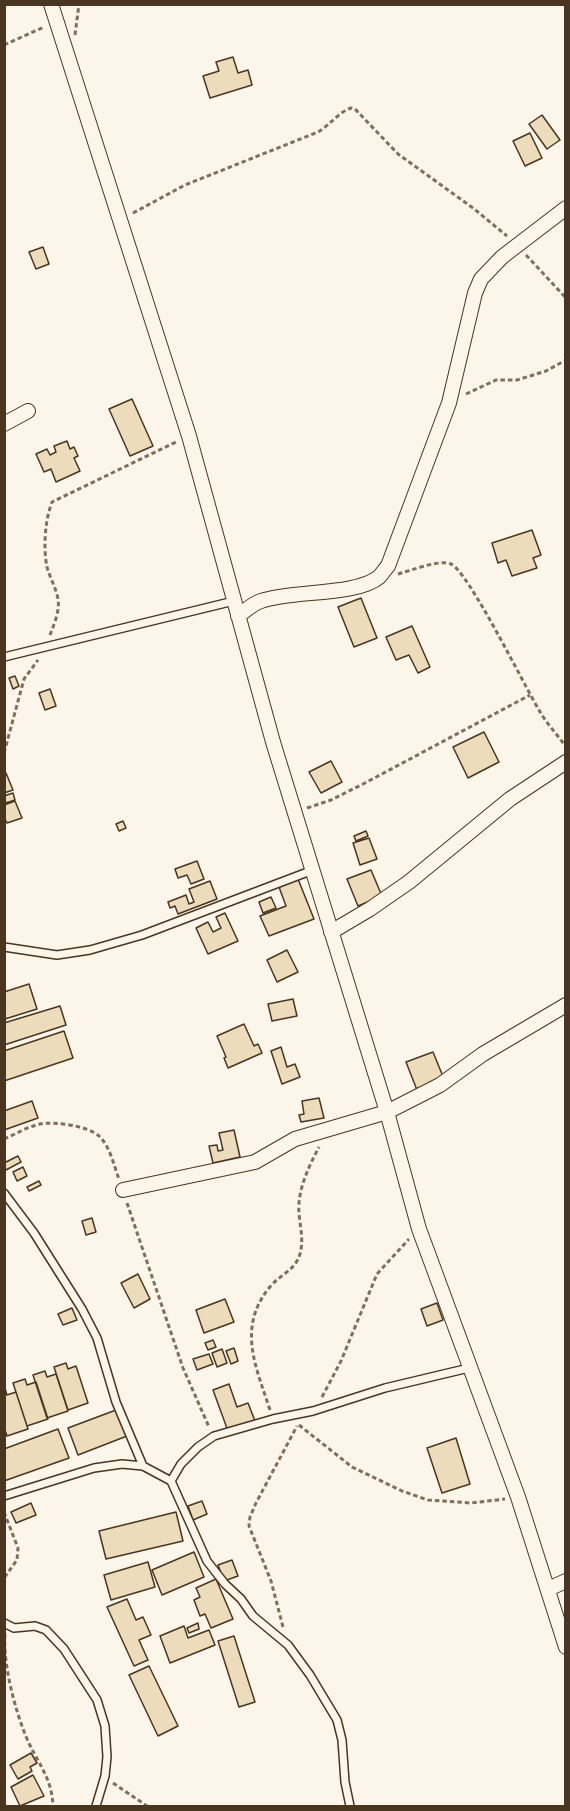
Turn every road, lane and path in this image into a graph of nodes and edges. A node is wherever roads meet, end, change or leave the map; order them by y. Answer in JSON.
{"nodes":[{"id":1,"x":51,"y":4,"type":"edge"},
{"id":2,"x":57,"y":21,"type":"junction"},
{"id":3,"x":4,"y":45,"type":"edge"},
{"id":4,"x":566,"y":208,"type":"edge"},
{"id":5,"x":121,"y":220,"type":"junction"},
{"id":6,"x":517,"y":244,"type":"junction"},
{"id":7,"x":566,"y":298,"type":"edge"},
{"id":8,"x":566,"y":360,"type":"edge"},
{"id":9,"x":449,"y":403,"type":"junction"},
{"id":10,"x":28,"y":411,"type":"dead end"},
{"id":11,"x":4,"y":424,"type":"edge"},
{"id":12,"x":189,"y":436,"type":"junction"},
{"id":13,"x":390,"y":577,"type":"dead end"},
{"id":14,"x":234,"y":601,"type":"junction"},
{"id":15,"x":237,"y":616,"type":"junction"},
{"id":16,"x":45,"y":648,"type":"junction"},
{"id":17,"x":4,"y":657,"type":"edge"},
{"id":18,"x":530,"y":695,"type":"junction"},
{"id":19,"x":566,"y":747,"type":"edge"},
{"id":20,"x":4,"y":753,"type":"edge"},
{"id":21,"x":566,"y":762,"type":"edge"},
{"id":22,"x":294,"y":812,"type":"junction"},
{"id":23,"x":314,"y":870,"type":"junction"},
{"id":24,"x":331,"y":932,"type":"junction"},
{"id":25,"x":4,"y":947,"type":"edge"},
{"id":26,"x":566,"y":1005,"type":"edge"},
{"id":27,"x":387,"y":1112,"type":"junction"},
{"id":28,"x":328,"y":1130,"type":"junction"},
{"id":29,"x":4,"y":1139,"type":"edge"},
{"id":30,"x":123,"y":1190,"type":"junction"},
{"id":31,"x":4,"y":1193,"type":"edge"},
{"id":32,"x":419,"y":1229,"type":"junction"},
{"id":33,"x":469,"y":1368,"type":"junction"},
{"id":34,"x":313,"y":1411,"type":"junction"},
{"id":35,"x":285,"y":1416,"type":"junction"},
{"id":36,"x":273,"y":1419,"type":"junction"},
{"id":37,"x":297,"y":1424,"type":"junction"},
{"id":38,"x":214,"y":1436,"type":"junction"},
{"id":39,"x":143,"y":1466,"type":"junction"},
{"id":40,"x":171,"y":1481,"type":"junction"},
{"id":41,"x":4,"y":1496,"type":"edge"},
{"id":42,"x":518,"y":1497,"type":"junction"},
{"id":43,"x":4,"y":1512,"type":"edge"},
{"id":44,"x":4,"y":1578,"type":"edge"},
{"id":45,"x":566,"y":1581,"type":"edge"},
{"id":46,"x":548,"y":1589,"type":"junction"},
{"id":47,"x":5,"y":1623,"type":"edge"},
{"id":48,"x":288,"y":1645,"type":"junction"},
{"id":49,"x":566,"y":1647,"type":"edge"},
{"id":50,"x":105,"y":1776,"type":"junction"},
{"id":51,"x":53,"y":1806,"type":"edge"},
{"id":52,"x":96,"y":1806,"type":"edge"},
{"id":53,"x":147,"y":1806,"type":"edge"},
{"id":54,"x":350,"y":1806,"type":"edge"}],
"edges":[{"from":1,"to":2,"type":"street"},
{"from":2,"to":3,"type":"path"},
{"from":2,"to":5,"type":"street"},
{"from":4,"to":6,"type":"street"},
{"from":5,"to":6,"type":"path"},
{"from":5,"to":12,"type":"street"},
{"from":6,"to":7,"type":"path"},
{"from":6,"to":9,"type":"street"},
{"from":8,"to":9,"type":"path"},
{"from":9,"to":15,"type":"street"},
{"from":10,"to":11,"type":"street"},
{"from":12,"to":14,"type":"street"},
{"from":12,"to":16,"type":"path"},
{"from":13,"to":18,"type":"path"},
{"from":14,"to":15,"type":"street"},
{"from":14,"to":16,"type":"lane"},
{"from":15,"to":22,"type":"street"},
{"from":16,"to":17,"type":"lane"},
{"from":16,"to":20,"type":"path"},
{"from":18,"to":19,"type":"path"},
{"from":18,"to":22,"type":"path"},
{"from":21,"to":24,"type":"street"},
{"from":22,"to":23,"type":"street"},
{"from":23,"to":24,"type":"street"},
{"from":23,"to":25,"type":"lane"},
{"from":24,"to":27,"type":"street"},
{"from":26,"to":27,"type":"street"},
{"from":27,"to":28,"type":"street"},
{"from":27,"to":32,"type":"street"},
{"from":28,"to":30,"type":"street"},
{"from":28,"to":36,"type":"path"},
{"from":29,"to":30,"type":"path"},
{"from":30,"to":38,"type":"path"},
{"from":31,"to":39,"type":"lane"},
{"from":32,"to":33,"type":"street"},
{"from":32,"to":34,"type":"path"},
{"from":33,"to":34,"type":"lane"},
{"from":33,"to":42,"type":"street"},
{"from":34,"to":35,"type":"lane"},
{"from":35,"to":36,"type":"lane"},
{"from":35,"to":37,"type":"path"},
{"from":36,"to":38,"type":"lane"},
{"from":37,"to":42,"type":"path"},
{"from":37,"to":48,"type":"path"},
{"from":38,"to":40,"type":"lane"},
{"from":39,"to":40,"type":"lane"},
{"from":39,"to":41,"type":"lane"},
{"from":40,"to":48,"type":"lane"},
{"from":42,"to":46,"type":"street"},
{"from":43,"to":44,"type":"path"},
{"from":45,"to":46,"type":"street"},
{"from":46,"to":49,"type":"street"},
{"from":47,"to":50,"type":"lane"},
{"from":47,"to":51,"type":"path"},
{"from":48,"to":54,"type":"lane"},
{"from":50,"to":52,"type":"lane"},
{"from":50,"to":53,"type":"path"}]}
